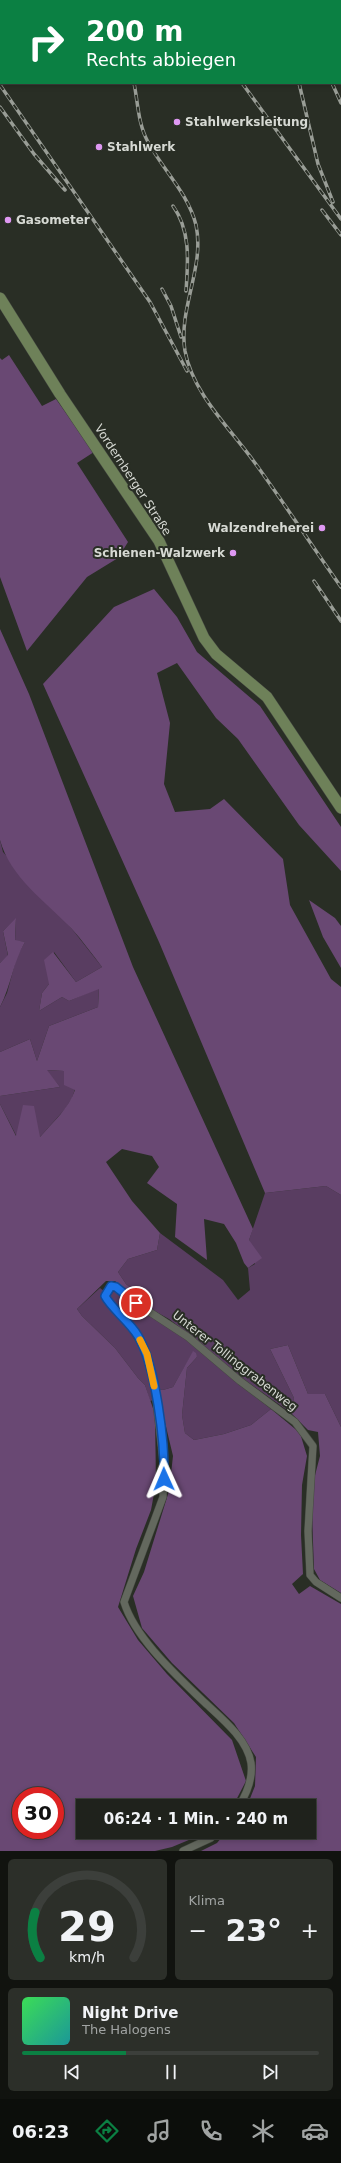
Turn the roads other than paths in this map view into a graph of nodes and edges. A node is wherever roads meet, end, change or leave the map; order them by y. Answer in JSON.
{"nodes":[{"id":1,"x":0,"y":298,"type":"edge"},
{"id":2,"x":341,"y":808,"type":"edge"},
{"id":3,"x":341,"y":1598,"type":"edge"},
{"id":4,"x":243,"y":1799,"type":"edge"},
{"id":5,"x":210,"y":1839,"type":"edge"},
{"id":6,"x":183,"y":1851,"type":"edge"}],
"edges":[{"from":1,"to":2,"type":"main road","name":"Vordernberger Straße"},
{"from":3,"to":4,"type":"street","name":"Unterer Tollinggrabenweg"},
{"from":5,"to":6,"type":"street"}]}
